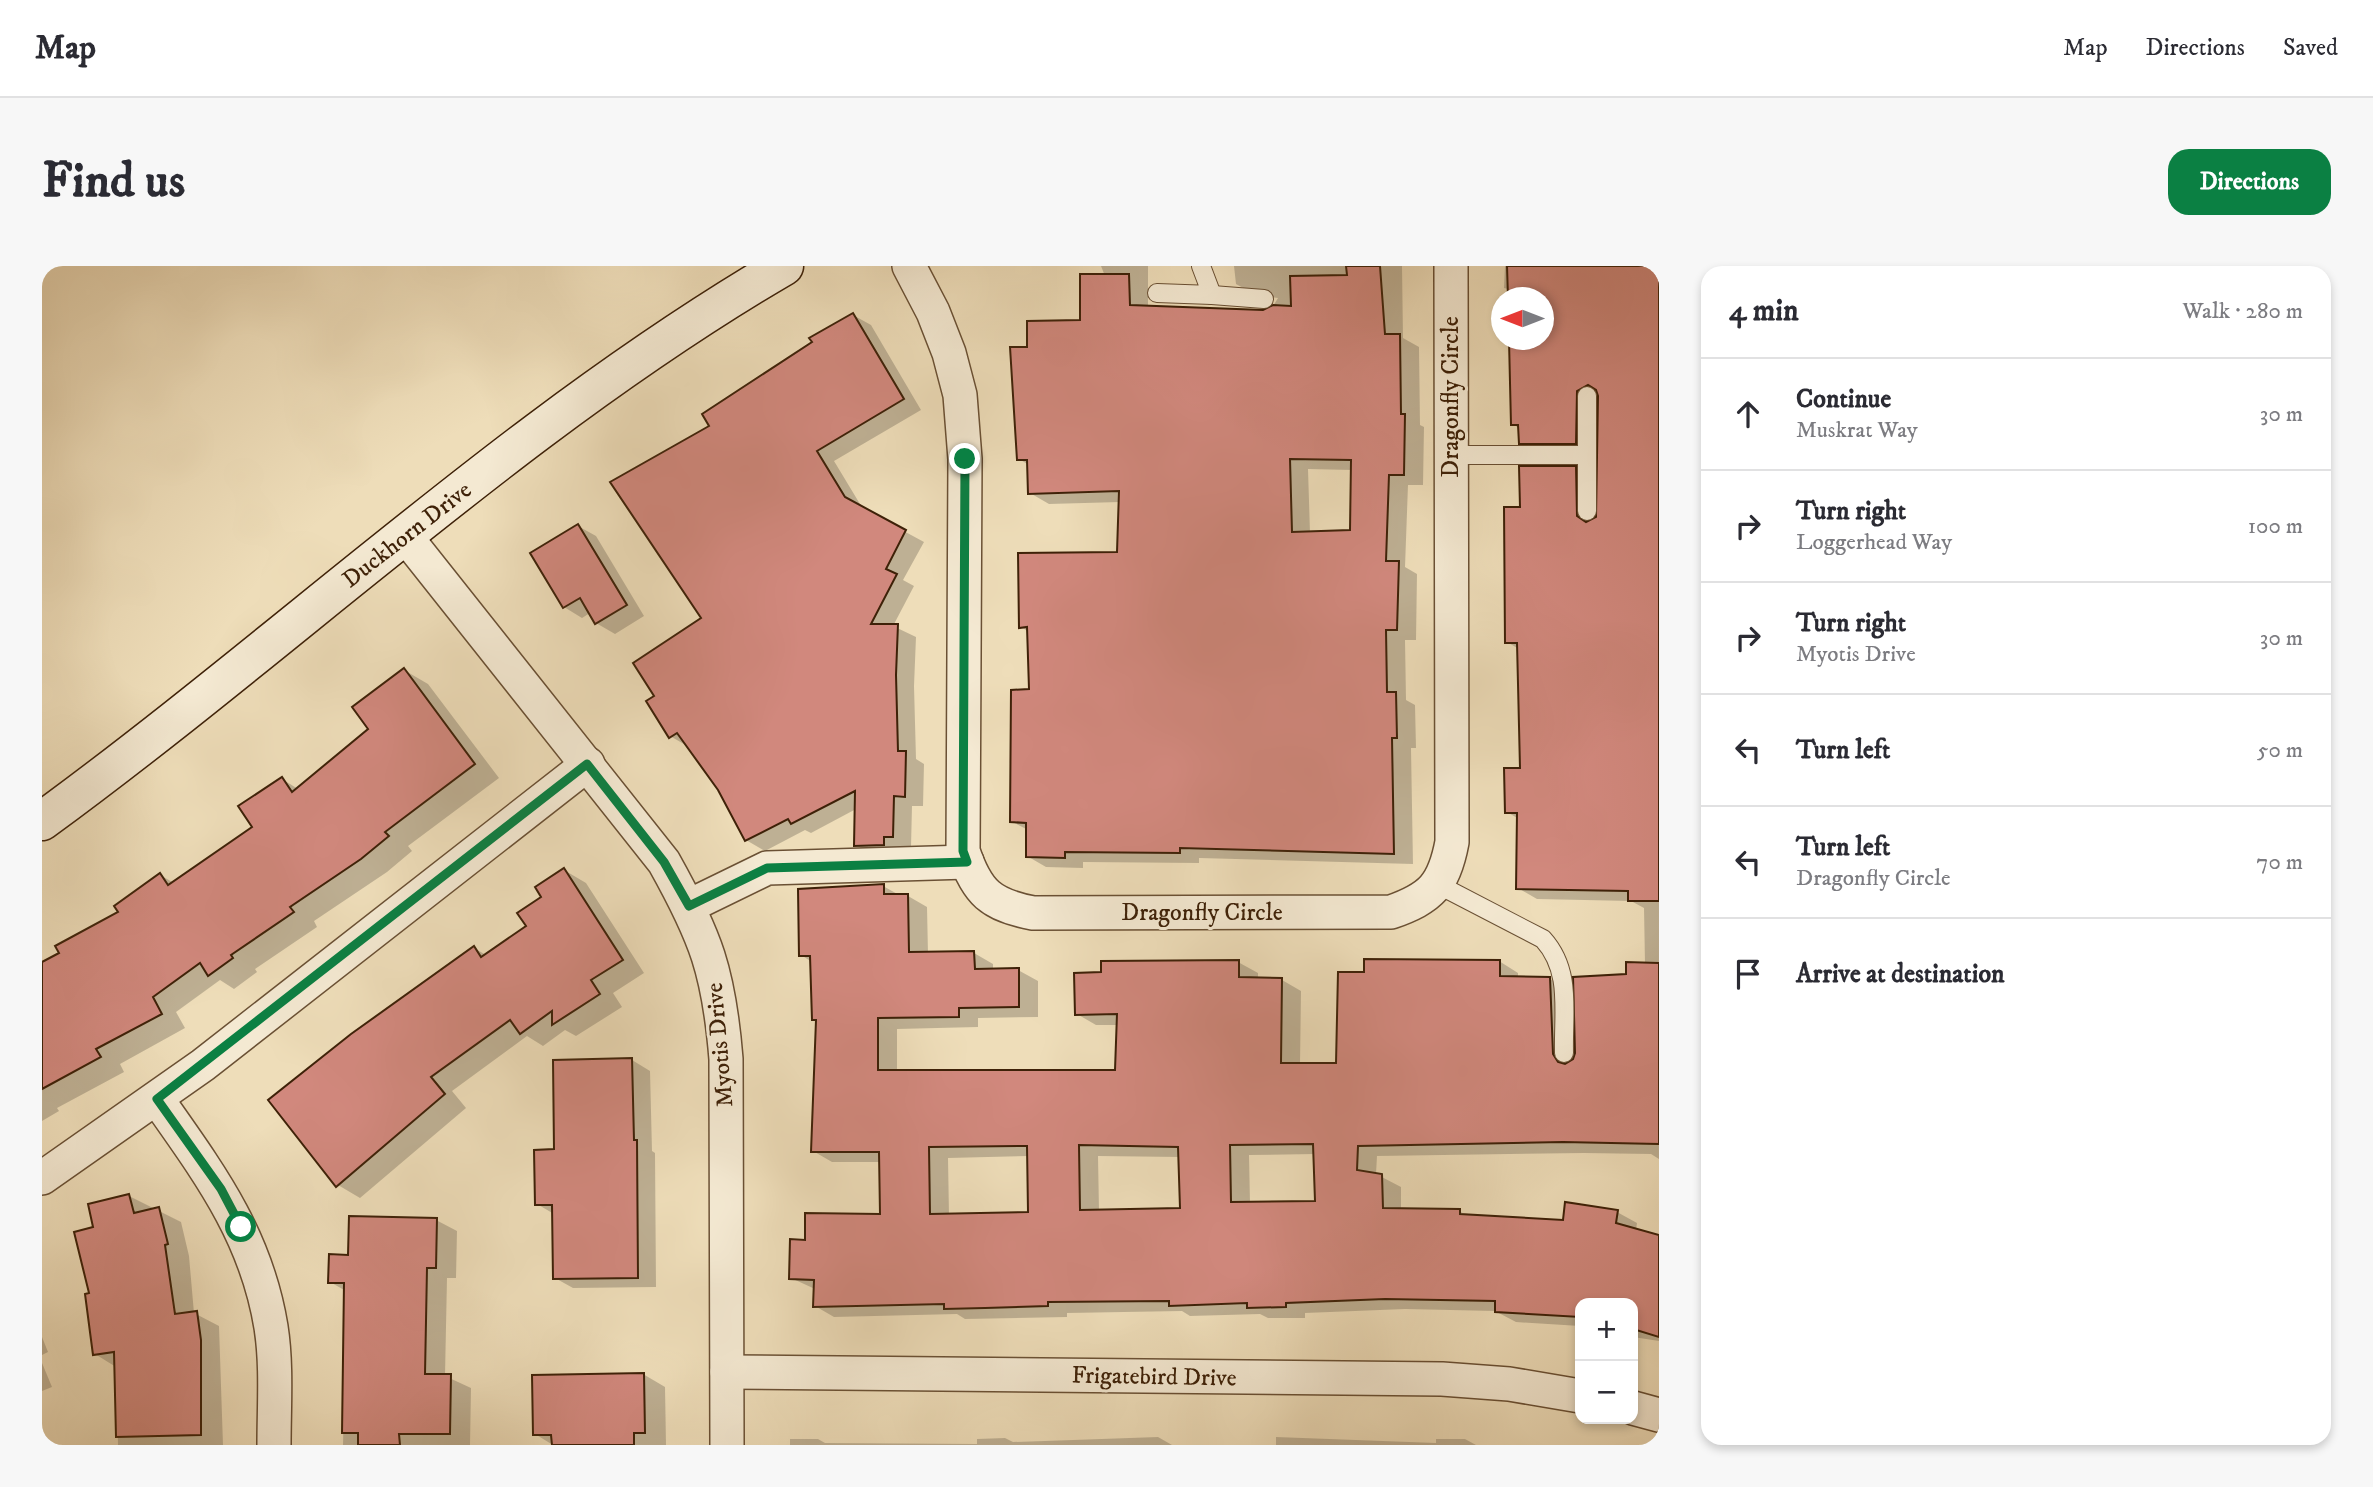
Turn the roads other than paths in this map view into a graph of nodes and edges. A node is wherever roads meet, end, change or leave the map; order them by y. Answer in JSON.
{"nodes":[{"id":1,"x":784,"y":266,"type":"edge"},
{"id":2,"x":909,"y":266,"type":"edge"},
{"id":3,"x":1201,"y":266,"type":"edge"},
{"id":4,"x":1451,"y":266,"type":"edge"},
{"id":5,"x":1157,"y":293,"type":"dead end"},
{"id":6,"x":1212,"y":295,"type":"junction"},
{"id":7,"x":1264,"y":299,"type":"dead end"},
{"id":8,"x":1587,"y":396,"type":"dead end"},
{"id":9,"x":1451,"y":455,"type":"junction"},
{"id":10,"x":1587,"y":455,"type":"junction"},
{"id":11,"x":1587,"y":511,"type":"dead end"},
{"id":12,"x":405,"y":537,"type":"junction"},
{"id":13,"x":587,"y":764,"type":"junction"},
{"id":14,"x":42,"y":821,"type":"edge"},
{"id":15,"x":967,"y":862,"type":"junction"},
{"id":16,"x":1437,"y":884,"type":"junction"},
{"id":17,"x":689,"y":906,"type":"junction"},
{"id":18,"x":1564,"y":1053,"type":"dead end"},
{"id":19,"x":157,"y":1099,"type":"junction"},
{"id":20,"x":42,"y":1178,"type":"edge"},
{"id":21,"x":727,"y":1372,"type":"junction"},
{"id":22,"x":1575,"y":1395,"type":"edge"},
{"id":23,"x":1638,"y":1409,"type":"edge"},
{"id":24,"x":1659,"y":1415,"type":"edge"},
{"id":25,"x":274,"y":1445,"type":"edge"},
{"id":26,"x":727,"y":1445,"type":"edge"}],
"edges":[{"from":1,"to":12,"type":"street","name":"Duckhorn Drive"},
{"from":2,"to":15,"type":"street","name":"Dragonfly Circle"},
{"from":3,"to":6,"type":"lane"},
{"from":4,"to":9,"type":"street","name":"Dragonfly Circle"},
{"from":5,"to":6,"type":"lane"},
{"from":6,"to":7,"type":"lane"},
{"from":8,"to":10,"type":"lane"},
{"from":9,"to":10,"type":"lane"},
{"from":9,"to":16,"type":"street","name":"Dragonfly Circle"},
{"from":10,"to":11,"type":"lane"},
{"from":12,"to":13,"type":"street","name":"Myotis Drive"},
{"from":12,"to":14,"type":"street","name":"Duckhorn Drive"},
{"from":13,"to":17,"type":"street","name":"Myotis Drive"},
{"from":13,"to":19,"type":"street"},
{"from":15,"to":16,"type":"street","name":"Dragonfly Circle"},
{"from":15,"to":17,"type":"street"},
{"from":16,"to":18,"type":"lane"},
{"from":17,"to":21,"type":"street","name":"Myotis Drive"},
{"from":19,"to":20,"type":"street"},
{"from":19,"to":25,"type":"street"},
{"from":21,"to":22,"type":"street","name":"Frigatebird Drive"},
{"from":21,"to":26,"type":"street","name":"Myotis Drive"},
{"from":23,"to":24,"type":"street"}]}
